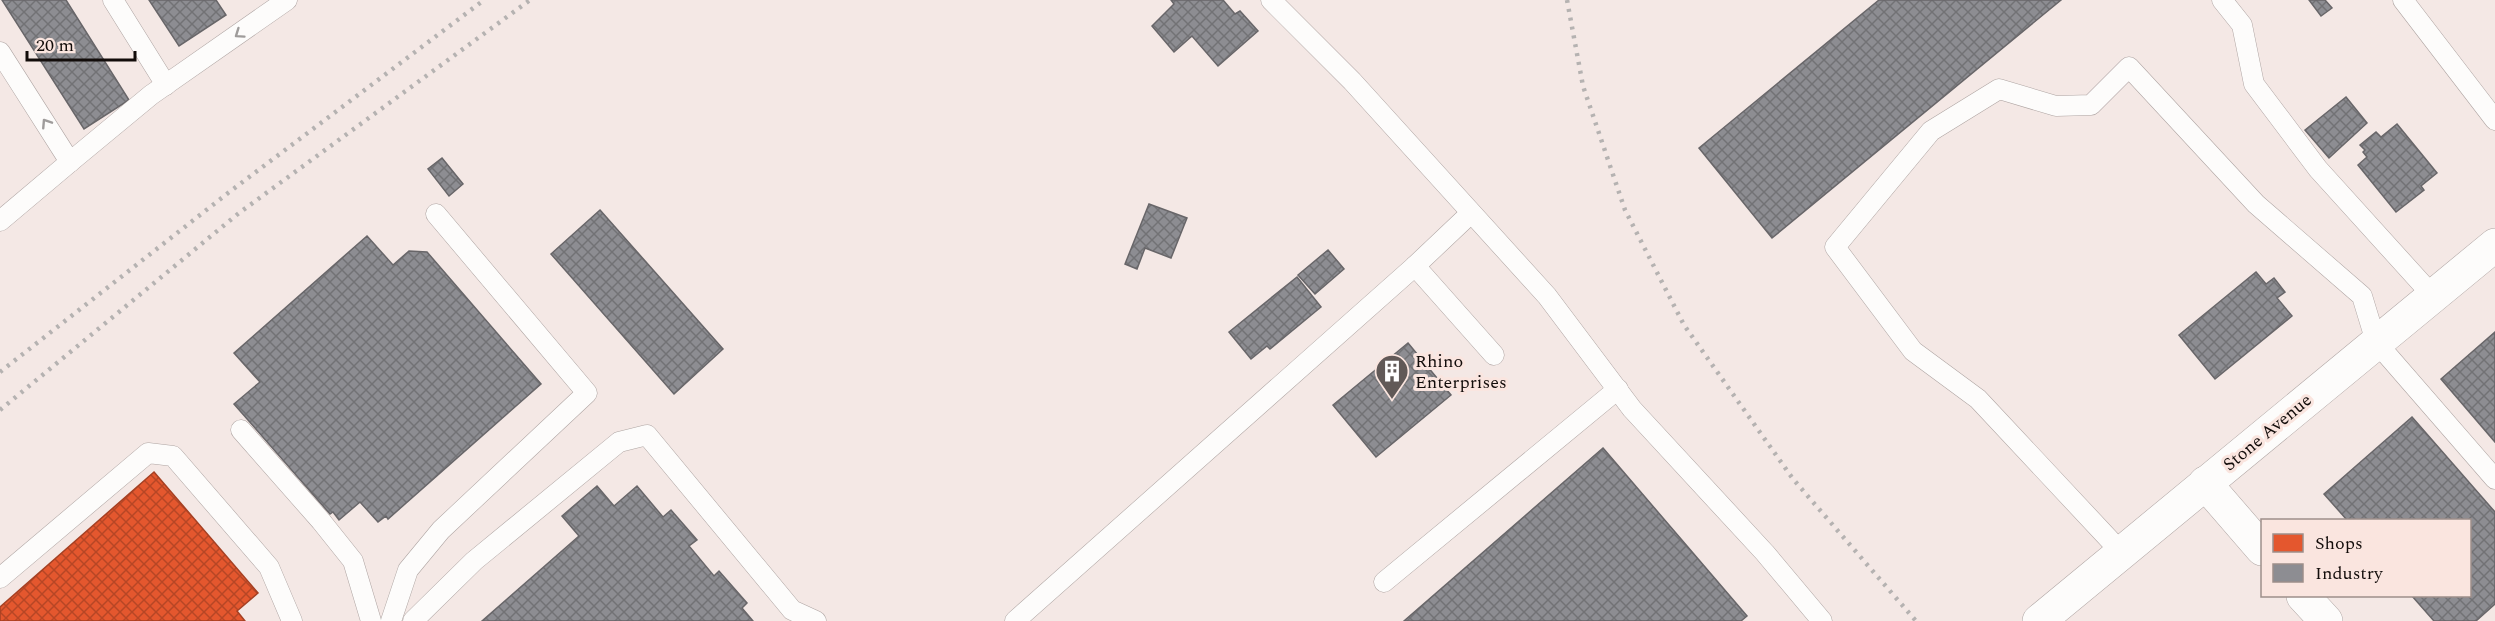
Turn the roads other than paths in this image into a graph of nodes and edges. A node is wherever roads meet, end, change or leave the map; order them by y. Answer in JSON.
{"nodes":[{"id":1,"x":113,"y":0,"type":"edge"},
{"id":2,"x":287,"y":0,"type":"edge"},
{"id":3,"x":1271,"y":0,"type":"edge"},
{"id":4,"x":2222,"y":0,"type":"edge"},
{"id":5,"x":2403,"y":0,"type":"edge"},
{"id":6,"x":261,"y":8,"type":"edge"},
{"id":7,"x":0,"y":52,"type":"edge"},
{"id":8,"x":166,"y":86,"type":"junction"},
{"id":9,"x":2495,"y":120,"type":"edge"},
{"id":10,"x":70,"y":162,"type":"junction"},
{"id":11,"x":1471,"y":213,"type":"junction"},
{"id":12,"x":436,"y":214,"type":"dead end"},
{"id":13,"x":0,"y":221,"type":"edge"},
{"id":14,"x":2495,"y":245,"type":"edge"},
{"id":15,"x":1415,"y":266,"type":"junction"},
{"id":16,"x":2433,"y":296,"type":"junction"},
{"id":17,"x":2376,"y":342,"type":"junction"},
{"id":18,"x":1494,"y":355,"type":"dead end"},
{"id":19,"x":1618,"y":389,"type":"junction"},
{"id":20,"x":241,"y":430,"type":"dead end"},
{"id":21,"x":2495,"y":479,"type":"edge"},
{"id":22,"x":2205,"y":483,"type":"junction"},
{"id":23,"x":2261,"y":548,"type":"edge"},
{"id":24,"x":2122,"y":553,"type":"junction"},
{"id":25,"x":0,"y":578,"type":"edge"},
{"id":26,"x":1383,"y":582,"type":"dead end"},
{"id":27,"x":2304,"y":597,"type":"edge"},
{"id":28,"x":292,"y":621,"type":"edge"},
{"id":29,"x":371,"y":621,"type":"edge"},
{"id":30,"x":391,"y":621,"type":"edge"},
{"id":31,"x":413,"y":621,"type":"edge"},
{"id":32,"x":816,"y":621,"type":"edge"},
{"id":33,"x":1015,"y":621,"type":"edge"},
{"id":34,"x":1822,"y":621,"type":"edge"},
{"id":35,"x":2039,"y":621,"type":"edge"},
{"id":36,"x":2326,"y":621,"type":"edge"}],
"edges":[{"from":1,"to":8,"type":"lane"},
{"from":2,"to":6,"type":"lane"},
{"from":3,"to":11,"type":"lane"},
{"from":4,"to":16,"type":"lane"},
{"from":5,"to":9,"type":"lane"},
{"from":6,"to":8,"type":"lane","one_way":true},
{"from":10,"to":7,"type":"lane","one_way":true},
{"from":8,"to":10,"type":"lane"},
{"from":10,"to":13,"type":"lane"},
{"from":11,"to":15,"type":"lane"},
{"from":11,"to":19,"type":"lane"},
{"from":12,"to":30,"type":"lane"},
{"from":14,"to":16,"type":"street","name":"Stone Avenue"},
{"from":15,"to":18,"type":"lane"},
{"from":15,"to":33,"type":"lane"},
{"from":16,"to":17,"type":"street","name":"Stone Avenue"},
{"from":17,"to":21,"type":"lane"},
{"from":17,"to":22,"type":"street","name":"Stone Avenue"},
{"from":17,"to":24,"type":"lane"},
{"from":19,"to":26,"type":"lane"},
{"from":19,"to":34,"type":"lane"},
{"from":20,"to":29,"type":"lane"},
{"from":22,"to":23,"type":"street"},
{"from":22,"to":24,"type":"street","name":"Stone Avenue"},
{"from":24,"to":35,"type":"street","name":"Stone Avenue"},
{"from":25,"to":28,"type":"lane"},
{"from":27,"to":36,"type":"street"},
{"from":31,"to":32,"type":"lane"}]}
